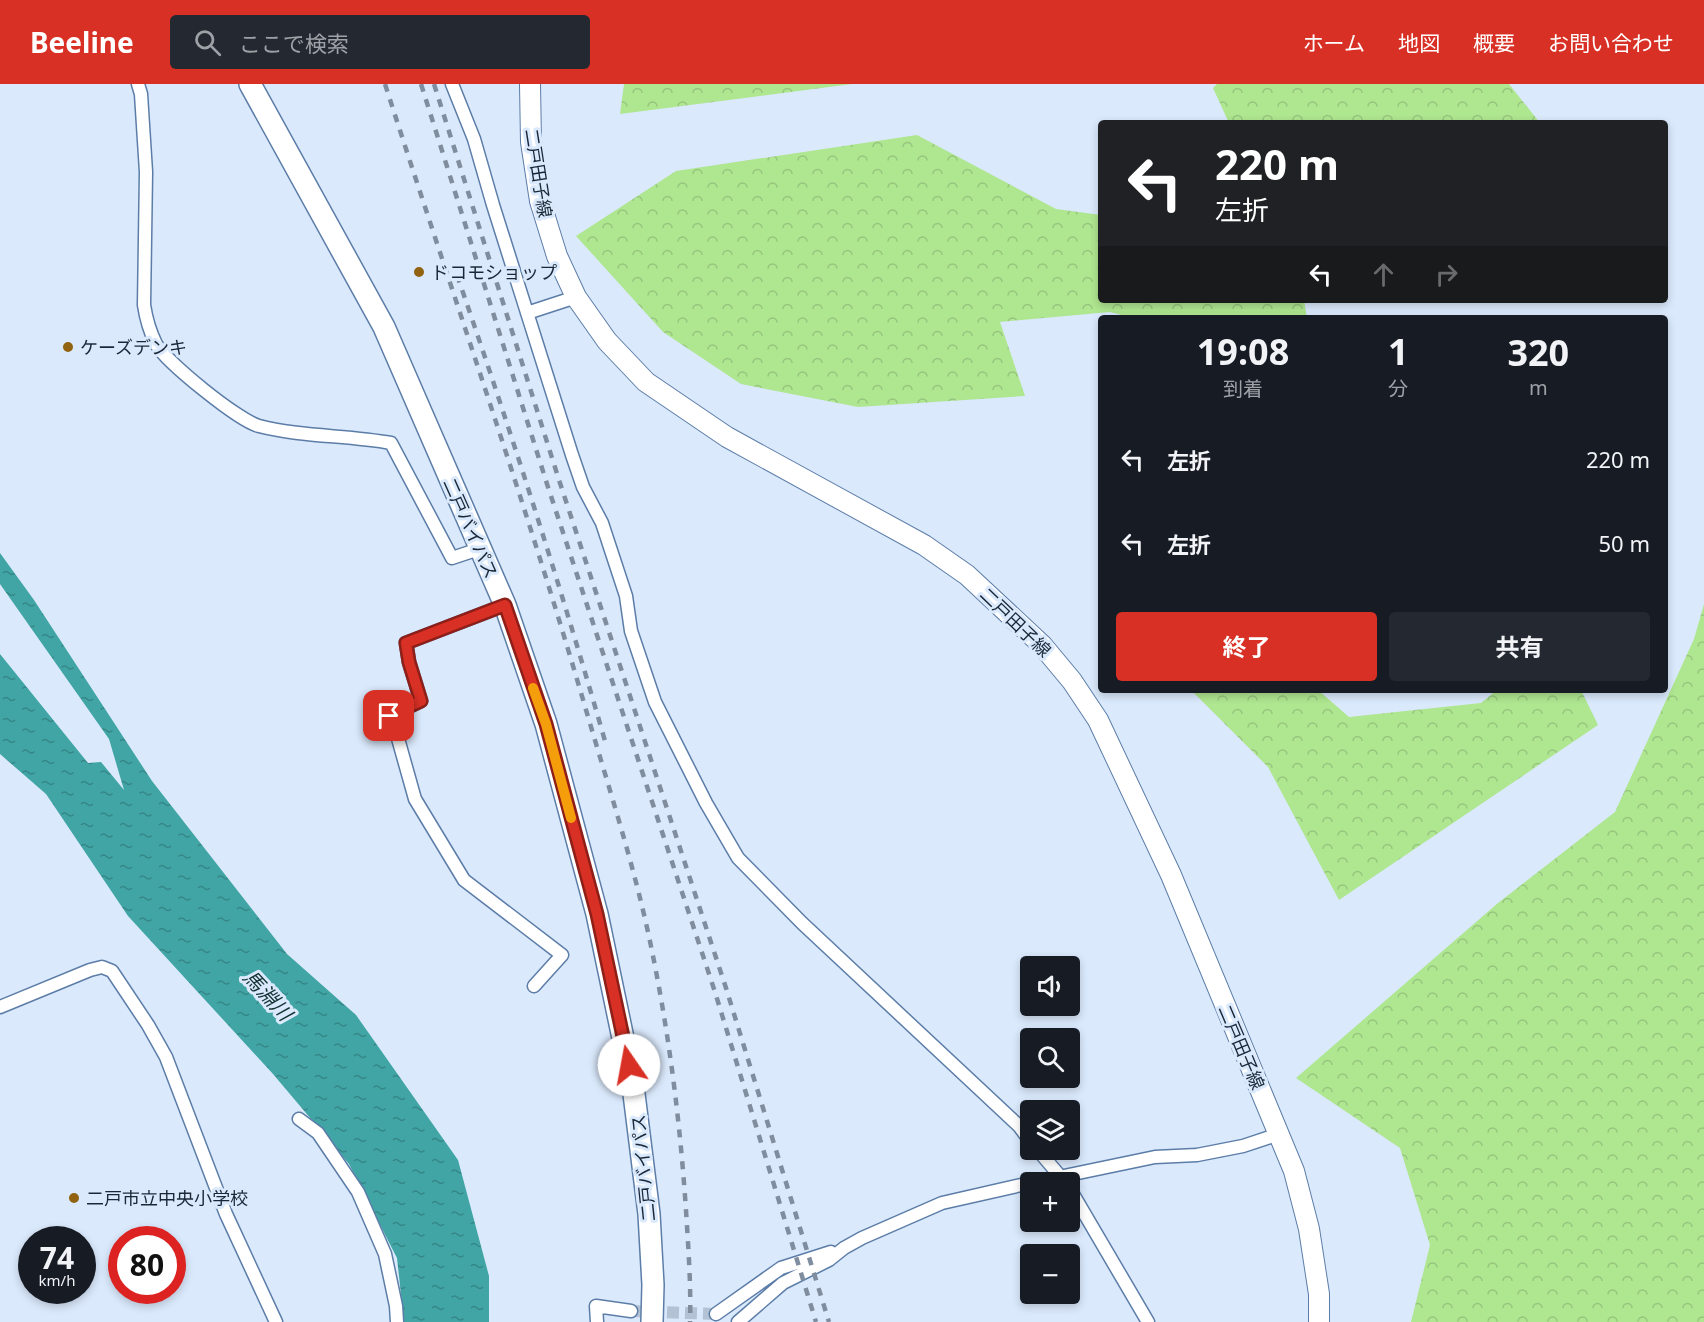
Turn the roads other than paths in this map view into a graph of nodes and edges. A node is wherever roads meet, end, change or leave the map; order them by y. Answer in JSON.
{"nodes":[{"id":1,"x":138,"y":84,"type":"edge"},
{"id":2,"x":250,"y":84,"type":"edge"},
{"id":3,"x":452,"y":84,"type":"edge"},
{"id":4,"x":530,"y":84,"type":"edge"},
{"id":5,"x":576,"y":297,"type":"junction"},
{"id":6,"x":527,"y":313,"type":"junction"},
{"id":7,"x":479,"y":549,"type":"junction"},
{"id":8,"x":505,"y":605,"type":"junction"},
{"id":9,"x":534,"y":986,"type":"dead end"},
{"id":10,"x":0,"y":1007,"type":"edge"},
{"id":11,"x":299,"y":1119,"type":"dead end"},
{"id":12,"x":1020,"y":1127,"type":"edge"},
{"id":13,"x":1279,"y":1134,"type":"junction"},
{"id":14,"x":1047,"y":1160,"type":"edge"},
{"id":15,"x":1058,"y":1172,"type":"edge"},
{"id":16,"x":1080,"y":1175,"type":"edge"},
{"id":17,"x":1020,"y":1185,"type":"edge"},
{"id":18,"x":1080,"y":1206,"type":"edge"},
{"id":19,"x":844,"y":1248,"type":"junction"},
{"id":20,"x":631,"y":1311,"type":"tunnel mouth"},
{"id":21,"x":717,"y":1314,"type":"tunnel mouth"},
{"id":22,"x":746,"y":1319,"type":"edge"},
{"id":23,"x":276,"y":1322,"type":"edge"},
{"id":24,"x":397,"y":1322,"type":"edge"},
{"id":25,"x":597,"y":1322,"type":"edge"},
{"id":26,"x":652,"y":1322,"type":"edge"},
{"id":27,"x":1148,"y":1322,"type":"edge"},
{"id":28,"x":1319,"y":1322,"type":"edge"}],
"edges":[{"from":1,"to":7,"type":"street"},
{"from":2,"to":7,"type":"highway","name":"二戸バイパス"},
{"from":3,"to":6,"type":"street"},
{"from":4,"to":5,"type":"main road","name":"二戸田子線"},
{"from":5,"to":6,"type":"street"},
{"from":5,"to":13,"type":"main road","name":"二戸田子線"},
{"from":6,"to":12,"type":"street"},
{"from":7,"to":8,"type":"highway","name":"二戸バイパス"},
{"from":8,"to":9,"type":"street"},
{"from":8,"to":26,"type":"highway","name":"二戸バイパス"},
{"from":10,"to":23,"type":"street"},
{"from":11,"to":24,"type":"street"},
{"from":13,"to":16,"type":"street"},
{"from":13,"to":28,"type":"main road","name":"二戸田子線"},
{"from":14,"to":15,"type":"street"},
{"from":17,"to":19,"type":"street"},
{"from":18,"to":27,"type":"street"},
{"from":19,"to":21,"type":"street"},
{"from":19,"to":22,"type":"street"},
{"from":20,"to":25,"type":"street"}]}
